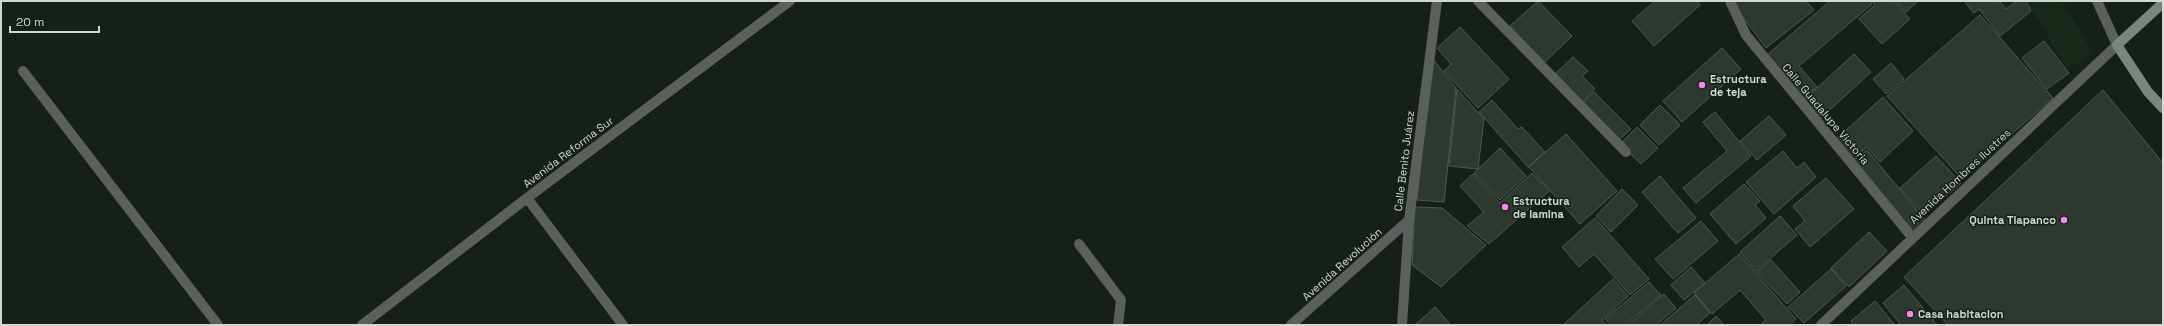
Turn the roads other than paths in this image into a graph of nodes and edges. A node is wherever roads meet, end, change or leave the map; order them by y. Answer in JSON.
{"nodes":[{"id":1,"x":790,"y":1,"type":"edge"},
{"id":2,"x":1437,"y":1,"type":"edge"},
{"id":3,"x":1478,"y":1,"type":"edge"},
{"id":4,"x":1730,"y":1,"type":"edge"},
{"id":5,"x":2097,"y":1,"type":"edge"},
{"id":6,"x":2163,"y":3,"type":"edge"},
{"id":7,"x":2117,"y":46,"type":"junction"},
{"id":8,"x":23,"y":71,"type":"dead end"},
{"id":9,"x":2163,"y":108,"type":"edge"},
{"id":10,"x":1626,"y":152,"type":"dead end"},
{"id":11,"x":527,"y":198,"type":"junction"},
{"id":12,"x":1409,"y":220,"type":"junction"},
{"id":13,"x":1912,"y":237,"type":"junction"},
{"id":14,"x":1080,"y":244,"type":"dead end"},
{"id":15,"x":218,"y":325,"type":"edge"},
{"id":16,"x":362,"y":325,"type":"edge"},
{"id":17,"x":623,"y":325,"type":"edge"},
{"id":18,"x":1118,"y":325,"type":"edge"},
{"id":19,"x":1291,"y":325,"type":"edge"},
{"id":20,"x":1402,"y":325,"type":"edge"},
{"id":21,"x":1821,"y":325,"type":"edge"}],
"edges":[{"from":1,"to":11,"type":"street","name":"Avenida Reforma Sur"},
{"from":2,"to":12,"type":"street","name":"Calle Benito Juárez"},
{"from":3,"to":10,"type":"street"},
{"from":4,"to":13,"type":"street","name":"Calle Guadalupe Victoria"},
{"from":5,"to":7,"type":"street"},
{"from":6,"to":7,"type":"main road"},
{"from":7,"to":9,"type":"main road"},
{"from":7,"to":13,"type":"street","name":"Avenida Hombres Ilustres"},
{"from":8,"to":15,"type":"street"},
{"from":11,"to":16,"type":"street","name":"Avenida Reforma Sur"},
{"from":11,"to":17,"type":"street"},
{"from":12,"to":19,"type":"street","name":"Avenida Revolución"},
{"from":12,"to":20,"type":"street","name":"Calle Benito Juárez"},
{"from":13,"to":21,"type":"street","name":"Avenida Hombres Ilustres"},
{"from":14,"to":18,"type":"street"}]}
